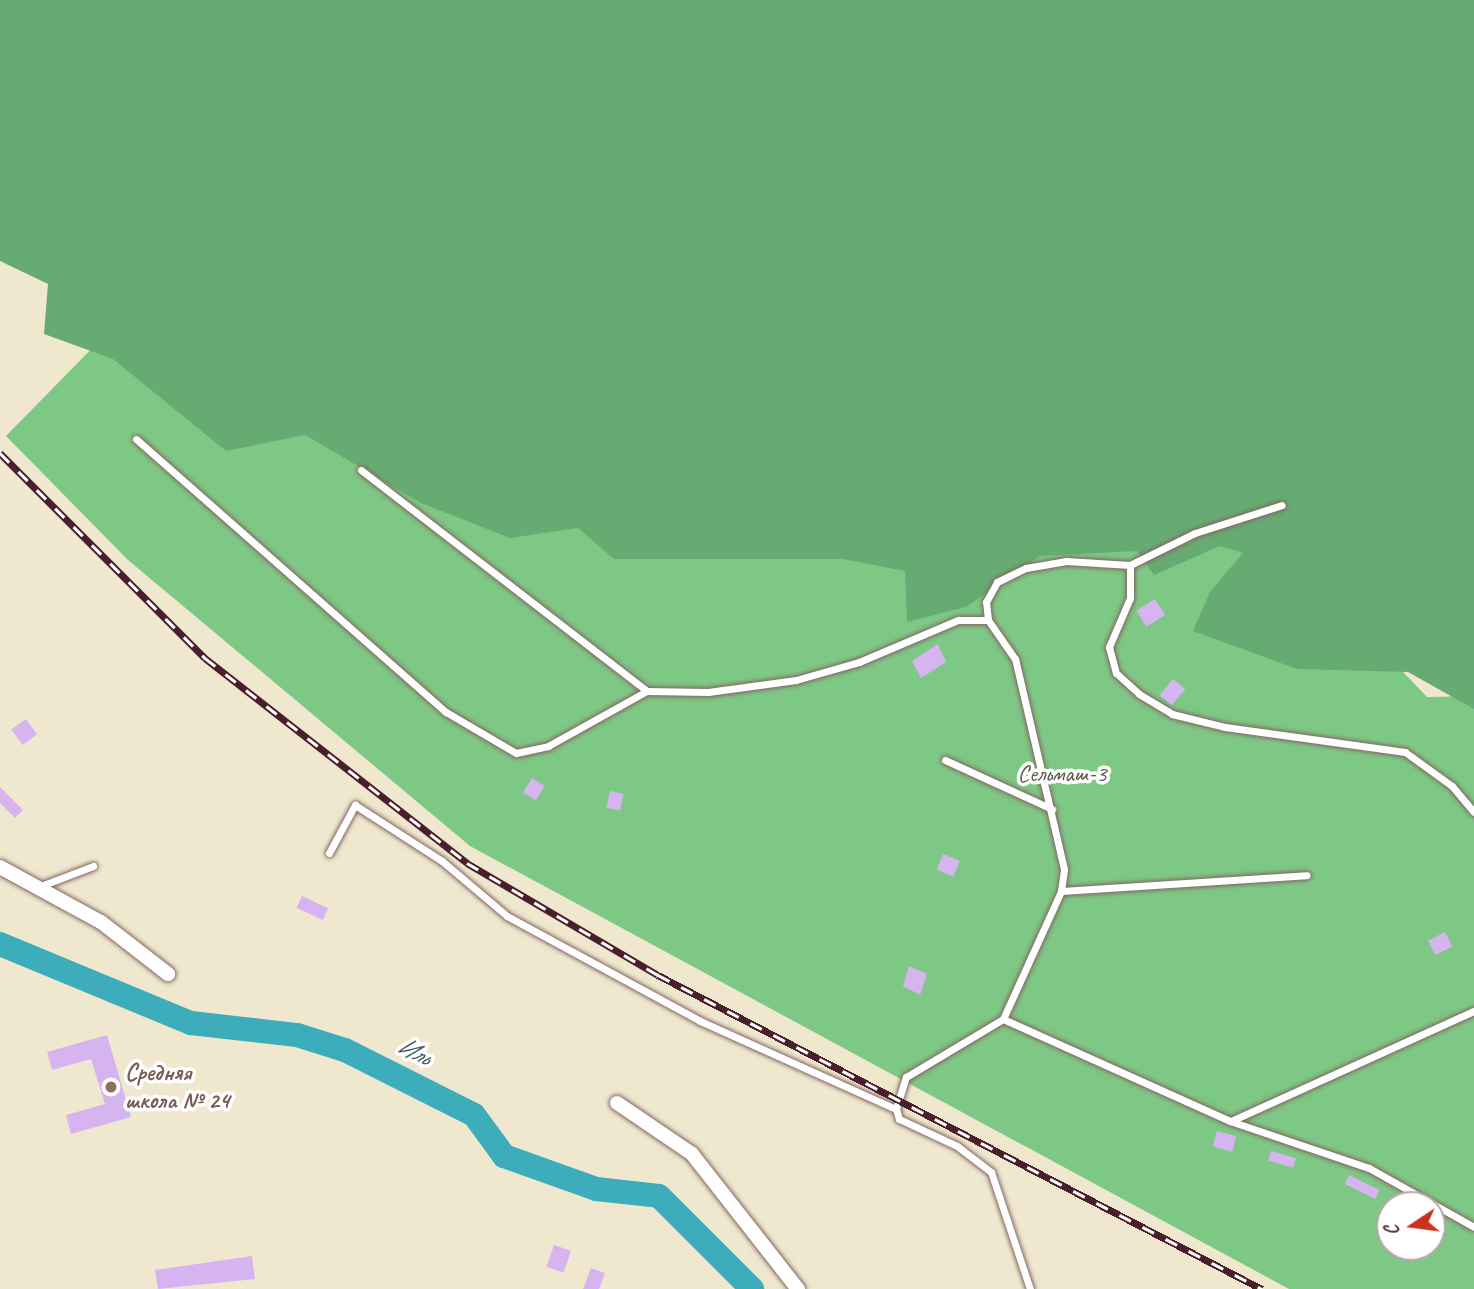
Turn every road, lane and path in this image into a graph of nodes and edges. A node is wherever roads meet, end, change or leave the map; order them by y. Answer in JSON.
{"nodes":[{"id":1,"x":136,"y":439,"type":"dead end"},
{"id":2,"x":362,"y":470,"type":"dead end"},
{"id":3,"x":1282,"y":505,"type":"dead end"},
{"id":4,"x":1130,"y":565,"type":"junction"},
{"id":5,"x":988,"y":620,"type":"junction"},
{"id":6,"x":647,"y":691,"type":"junction"},
{"id":7,"x":945,"y":760,"type":"dead end"},
{"id":8,"x":1052,"y":809,"type":"junction"},
{"id":9,"x":1474,"y":813,"type":"edge"},
{"id":10,"x":329,"y":853,"type":"dead end"},
{"id":11,"x":93,"y":866,"type":"dead end"},
{"id":12,"x":0,"y":867,"type":"edge"},
{"id":13,"x":1306,"y":875,"type":"dead end"},
{"id":14,"x":34,"y":889,"type":"junction"},
{"id":15,"x":1061,"y":891,"type":"junction"},
{"id":16,"x":168,"y":974,"type":"dead end"},
{"id":17,"x":1474,"y":1011,"type":"edge"},
{"id":18,"x":1003,"y":1019,"type":"junction"},
{"id":19,"x":617,"y":1103,"type":"dead end"},
{"id":20,"x":896,"y":1110,"type":"junction"},
{"id":21,"x":1230,"y":1121,"type":"junction"},
{"id":22,"x":1474,"y":1227,"type":"edge"},
{"id":23,"x":799,"y":1287,"type":"edge"},
{"id":24,"x":1030,"y":1289,"type":"edge"}],
"edges":[{"from":1,"to":6,"type":"lane"},
{"from":2,"to":6,"type":"lane"},
{"from":3,"to":4,"type":"lane"},
{"from":4,"to":5,"type":"lane"},
{"from":4,"to":9,"type":"lane"},
{"from":5,"to":6,"type":"lane"},
{"from":5,"to":8,"type":"lane"},
{"from":7,"to":8,"type":"lane"},
{"from":8,"to":15,"type":"lane"},
{"from":10,"to":20,"type":"lane"},
{"from":11,"to":14,"type":"lane"},
{"from":12,"to":14,"type":"street"},
{"from":13,"to":15,"type":"lane"},
{"from":14,"to":16,"type":"street"},
{"from":15,"to":18,"type":"lane"},
{"from":17,"to":21,"type":"lane"},
{"from":18,"to":20,"type":"lane"},
{"from":18,"to":21,"type":"lane"},
{"from":19,"to":23,"type":"street"},
{"from":20,"to":24,"type":"lane"},
{"from":21,"to":22,"type":"lane"}]}
